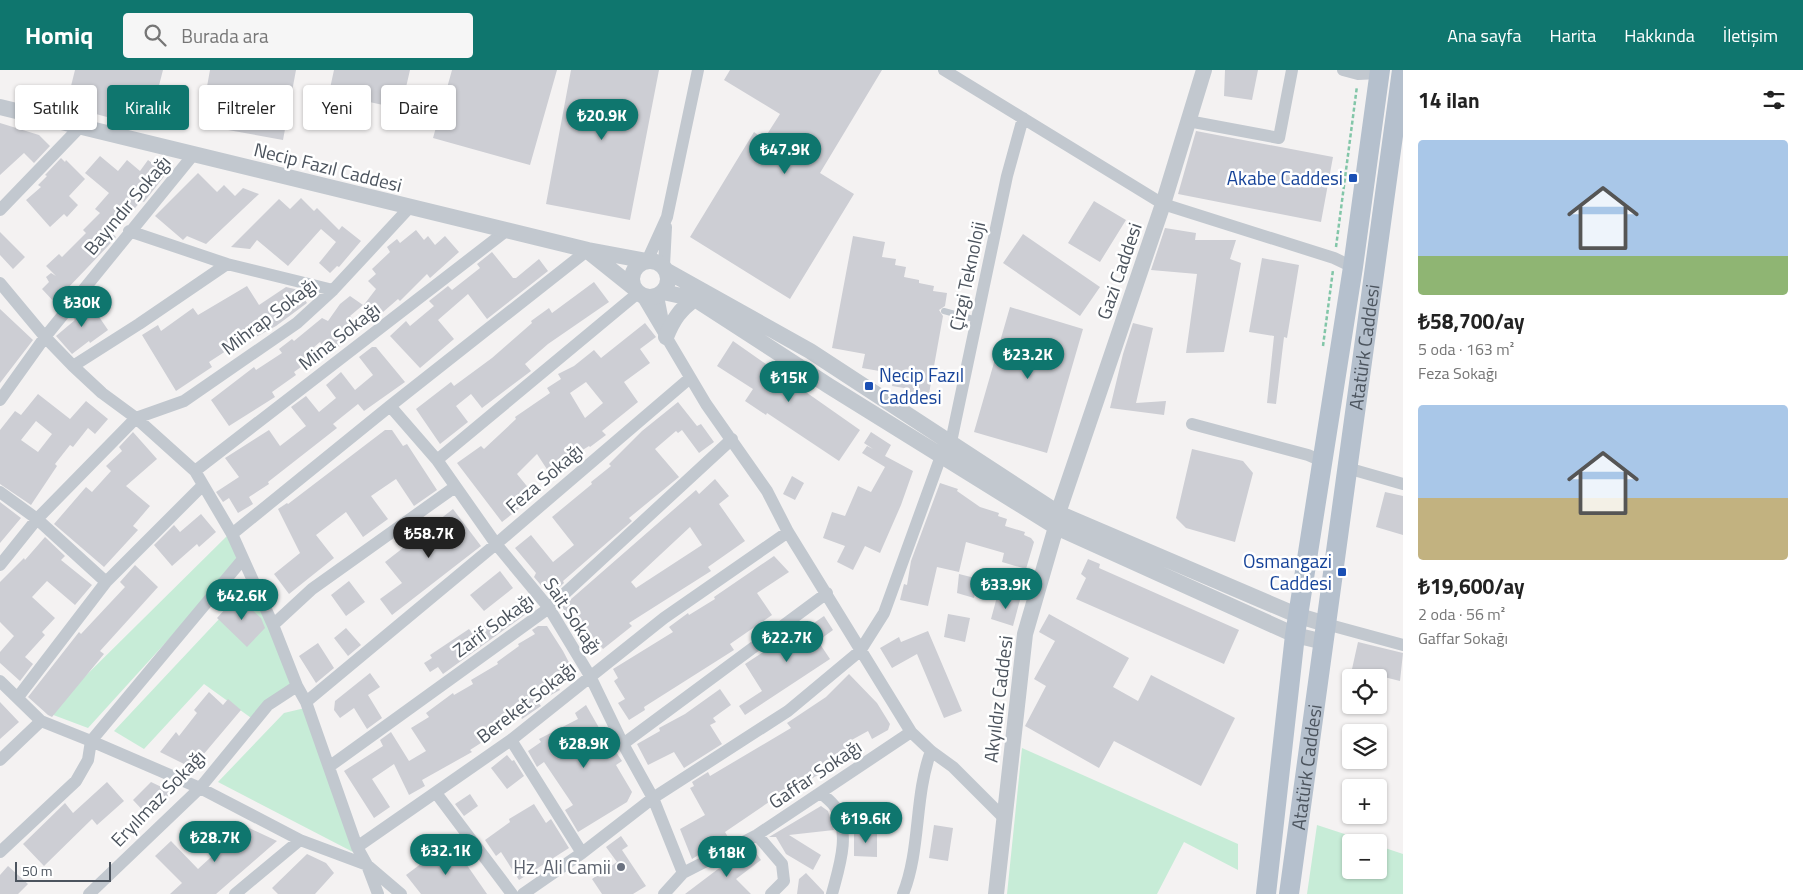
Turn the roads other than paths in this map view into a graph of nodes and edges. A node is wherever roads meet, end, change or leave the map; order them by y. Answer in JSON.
{"nodes":[{"id":1,"x":698,"y":70,"type":"edge"},
{"id":2,"x":944,"y":70,"type":"edge"},
{"id":3,"x":1204,"y":70,"type":"edge"},
{"id":4,"x":1292,"y":70,"type":"edge"},
{"id":5,"x":1343,"y":70,"type":"edge"},
{"id":6,"x":1380,"y":71,"type":"edge"},
{"id":7,"x":1402,"y":72,"type":"edge"},
{"id":8,"x":0,"y":108,"type":"edge"},
{"id":9,"x":15,"y":112,"type":"edge"},
{"id":10,"x":1023,"y":118,"type":"junction"},
{"id":11,"x":1188,"y":121,"type":"junction"},
{"id":12,"x":77,"y":130,"type":"edge"},
{"id":13,"x":92,"y":130,"type":"edge"},
{"id":14,"x":194,"y":155,"type":"junction"},
{"id":15,"x":1163,"y":204,"type":"junction"},
{"id":16,"x":410,"y":207,"type":"junction"},
{"id":17,"x":0,"y":210,"type":"edge"},
{"id":18,"x":667,"y":217,"type":"junction"},
{"id":19,"x":506,"y":230,"type":"junction"},
{"id":20,"x":129,"y":231,"type":"junction"},
{"id":21,"x":588,"y":250,"type":"junction"},
{"id":22,"x":647,"y":261,"type":"junction"},
{"id":23,"x":227,"y":264,"type":"junction"},
{"id":24,"x":1353,"y":267,"type":"junction"},
{"id":25,"x":665,"y":269,"type":"junction"},
{"id":26,"x":0,"y":283,"type":"edge"},
{"id":27,"x":334,"y":290,"type":"junction"},
{"id":28,"x":647,"y":293,"type":"junction"},
{"id":29,"x":695,"y":299,"type":"junction"},
{"id":30,"x":944,"y":311,"type":"dead end"},
{"id":31,"x":978,"y":320,"type":"junction"},
{"id":32,"x":45,"y":337,"type":"junction"},
{"id":33,"x":666,"y":337,"type":"junction"},
{"id":34,"x":73,"y":366,"type":"junction"},
{"id":35,"x":690,"y":378,"type":"junction"},
{"id":36,"x":0,"y":400,"type":"edge"},
{"id":37,"x":390,"y":406,"type":"junction"},
{"id":38,"x":136,"y":418,"type":"junction"},
{"id":39,"x":1192,"y":424,"type":"dead end"},
{"id":40,"x":732,"y":439,"type":"junction"},
{"id":41,"x":946,"y":449,"type":"junction"},
{"id":42,"x":436,"y":460,"type":"junction"},
{"id":43,"x":1322,"y":461,"type":"junction"},
{"id":44,"x":1347,"y":468,"type":"junction"},
{"id":45,"x":195,"y":471,"type":"junction"},
{"id":46,"x":1403,"y":484,"type":"edge"},
{"id":47,"x":203,"y":485,"type":"junction"},
{"id":48,"x":455,"y":487,"type":"junction"},
{"id":49,"x":0,"y":492,"type":"edge"},
{"id":50,"x":37,"y":519,"type":"junction"},
{"id":51,"x":1057,"y":520,"type":"junction"},
{"id":52,"x":788,"y":532,"type":"junction"},
{"id":53,"x":232,"y":534,"type":"junction"},
{"id":54,"x":496,"y":544,"type":"junction"},
{"id":55,"x":243,"y":559,"type":"junction"},
{"id":56,"x":0,"y":565,"type":"edge"},
{"id":57,"x":106,"y":582,"type":"junction"},
{"id":58,"x":827,"y":593,"type":"junction"},
{"id":59,"x":549,"y":608,"type":"junction"},
{"id":60,"x":1299,"y":616,"type":"junction"},
{"id":61,"x":273,"y":625,"type":"junction"},
{"id":62,"x":1325,"y":633,"type":"junction"},
{"id":63,"x":1295,"y":636,"type":"junction"},
{"id":64,"x":1403,"y":645,"type":"edge"},
{"id":65,"x":860,"y":651,"type":"junction"},
{"id":66,"x":590,"y":676,"type":"junction"},
{"id":67,"x":0,"y":681,"type":"edge"},
{"id":68,"x":297,"y":686,"type":"junction"},
{"id":69,"x":18,"y":697,"type":"junction"},
{"id":70,"x":306,"y":702,"type":"junction"},
{"id":71,"x":41,"y":721,"type":"junction"},
{"id":72,"x":911,"y":732,"type":"junction"},
{"id":73,"x":511,"y":740,"type":"junction"},
{"id":74,"x":91,"y":741,"type":"junction"},
{"id":75,"x":623,"y":744,"type":"junction"},
{"id":76,"x":932,"y":751,"type":"junction"},
{"id":77,"x":0,"y":760,"type":"edge"},
{"id":78,"x":330,"y":766,"type":"junction"},
{"id":79,"x":200,"y":788,"type":"junction"},
{"id":80,"x":436,"y":793,"type":"junction"},
{"id":81,"x":821,"y":793,"type":"junction"},
{"id":82,"x":653,"y":798,"type":"junction"},
{"id":83,"x":1004,"y":818,"type":"junction"},
{"id":84,"x":757,"y":835,"type":"junction"},
{"id":85,"x":300,"y":840,"type":"junction"},
{"id":86,"x":357,"y":847,"type":"junction"},
{"id":87,"x":0,"y":852,"type":"edge"},
{"id":88,"x":582,"y":853,"type":"junction"},
{"id":89,"x":367,"y":865,"type":"junction"},
{"id":90,"x":683,"y":874,"type":"junction"},
{"id":91,"x":89,"y":894,"type":"edge"},
{"id":92,"x":235,"y":894,"type":"edge"},
{"id":93,"x":378,"y":894,"type":"edge"},
{"id":94,"x":401,"y":894,"type":"edge"},
{"id":95,"x":512,"y":894,"type":"edge"},
{"id":96,"x":523,"y":894,"type":"edge"},
{"id":97,"x":664,"y":894,"type":"edge"},
{"id":98,"x":771,"y":894,"type":"edge"},
{"id":99,"x":832,"y":894,"type":"edge"},
{"id":100,"x":903,"y":894,"type":"edge"},
{"id":101,"x":996,"y":894,"type":"edge"},
{"id":102,"x":1266,"y":894,"type":"edge"},
{"id":103,"x":1290,"y":894,"type":"edge"}],
"edges":[{"from":1,"to":18,"type":"street"},
{"from":2,"to":10,"type":"street"},
{"from":3,"to":11,"type":"street","name":"Gazi Caddesi"},
{"from":4,"to":11,"type":"street"},
{"from":5,"to":6,"type":"street"},
{"from":6,"to":7,"type":"street"},
{"from":6,"to":24,"type":"main road"},
{"from":7,"to":44,"type":"main road","name":"Atatürk Caddesi"},
{"from":8,"to":9,"type":"street","name":"Necip Fazıl Caddesi"},
{"from":10,"to":15,"type":"street"},
{"from":10,"to":31,"type":"street","name":"Çizgi Teknoloji"},
{"from":11,"to":15,"type":"street","name":"Gazi Caddesi"},
{"from":12,"to":17,"type":"street"},
{"from":13,"to":14,"type":"street","name":"Necip Fazıl Caddesi"},
{"from":14,"to":16,"type":"street","name":"Necip Fazıl Caddesi"},
{"from":14,"to":20,"type":"street","name":"Bayındır Sokağı"},
{"from":15,"to":24,"type":"street"},
{"from":15,"to":51,"type":"street","name":"Gazi Caddesi"},
{"from":16,"to":19,"type":"street","name":"Necip Fazıl Caddesi"},
{"from":16,"to":27,"type":"street","name":"Mihrap Sokağı"},
{"from":18,"to":22,"type":"street"},
{"from":18,"to":25,"type":"street"},
{"from":19,"to":21,"type":"street","name":"Necip Fazıl Caddesi"},
{"from":19,"to":45,"type":"street","name":"Mina Sokağı"},
{"from":20,"to":23,"type":"street"},
{"from":20,"to":32,"type":"street","name":"Bayındır Sokağı"},
{"from":21,"to":22,"type":"street","name":"Necip Fazıl Caddesi"},
{"from":21,"to":28,"type":"street"},
{"from":21,"to":37,"type":"street"},
{"from":22,"to":25,"type":"street"},
{"from":22,"to":28,"type":"street"},
{"from":23,"to":27,"type":"street"},
{"from":23,"to":34,"type":"street"},
{"from":24,"to":43,"type":"main road"},
{"from":25,"to":28,"type":"street"},
{"from":25,"to":41,"type":"street"},
{"from":26,"to":32,"type":"street"},
{"from":27,"to":38,"type":"street","name":"Mihrap Sokağı"},
{"from":28,"to":29,"type":"street"},
{"from":28,"to":33,"type":"street"},
{"from":28,"to":42,"type":"street"},
{"from":29,"to":33,"type":"street"},
{"from":29,"to":41,"type":"street"},
{"from":30,"to":31,"type":"lane"},
{"from":31,"to":41,"type":"street","name":"Çizgi Teknoloji"},
{"from":32,"to":34,"type":"street"},
{"from":32,"to":36,"type":"street","name":"Bayındır Sokağı"},
{"from":33,"to":35,"type":"street"},
{"from":34,"to":38,"type":"street"},
{"from":35,"to":40,"type":"street"},
{"from":35,"to":54,"type":"street","name":"Feza Sokağı"},
{"from":37,"to":42,"type":"street","name":"Sait Sokağı"},
{"from":37,"to":53,"type":"street"},
{"from":38,"to":45,"type":"street"},
{"from":38,"to":50,"type":"street"},
{"from":39,"to":43,"type":"street"},
{"from":40,"to":52,"type":"street"},
{"from":40,"to":59,"type":"street","name":"Zarif Sokağı"},
{"from":41,"to":51,"type":"street"},
{"from":41,"to":65,"type":"street","name":"Çizgi Teknoloji"},
{"from":42,"to":48,"type":"street","name":"Sait Sokağı"},
{"from":43,"to":60,"type":"main road"},
{"from":44,"to":46,"type":"street"},
{"from":44,"to":62,"type":"main road","name":"Atatürk Caddesi"},
{"from":45,"to":47,"type":"street"},
{"from":47,"to":53,"type":"street"},
{"from":47,"to":57,"type":"street"},
{"from":48,"to":54,"type":"street","name":"Sait Sokağı"},
{"from":48,"to":61,"type":"street"},
{"from":49,"to":50,"type":"street"},
{"from":50,"to":56,"type":"street"},
{"from":50,"to":57,"type":"street"},
{"from":51,"to":60,"type":"street"},
{"from":51,"to":63,"type":"street"},
{"from":51,"to":83,"type":"street","name":"Akyıldız Caddesi"},
{"from":52,"to":58,"type":"street"},
{"from":52,"to":66,"type":"street","name":"Bereket Sokağı"},
{"from":53,"to":55,"type":"street"},
{"from":54,"to":59,"type":"street","name":"Sait Sokağı"},
{"from":54,"to":70,"type":"street","name":"Feza Sokağı"},
{"from":55,"to":61,"type":"street"},
{"from":55,"to":74,"type":"street"},
{"from":57,"to":69,"type":"street"},
{"from":58,"to":65,"type":"street"},
{"from":58,"to":75,"type":"street"},
{"from":59,"to":66,"type":"street","name":"Sait Sokağı"},
{"from":59,"to":78,"type":"street","name":"Zarif Sokağı"},
{"from":60,"to":62,"type":"street"},
{"from":60,"to":63,"type":"main road"},
{"from":61,"to":68,"type":"street"},
{"from":62,"to":63,"type":"street"},
{"from":62,"to":64,"type":"street"},
{"from":62,"to":103,"type":"main road","name":"Atatürk Caddesi"},
{"from":63,"to":102,"type":"main road"},
{"from":65,"to":72,"type":"street"},
{"from":65,"to":82,"type":"street","name":"Çizgi Teknoloji"},
{"from":66,"to":73,"type":"street","name":"Bereket Sokağı"},
{"from":66,"to":75,"type":"street","name":"Sait Sokağı"},
{"from":67,"to":69,"type":"street"},
{"from":68,"to":70,"type":"street"},
{"from":68,"to":79,"type":"street","name":"Eryılmaz Sokağı"},
{"from":69,"to":71,"type":"street"},
{"from":70,"to":78,"type":"street"},
{"from":71,"to":74,"type":"street"},
{"from":71,"to":77,"type":"street"},
{"from":72,"to":76,"type":"street"},
{"from":72,"to":81,"type":"street","name":"Gaffar Sokağı"},
{"from":73,"to":80,"type":"street","name":"Bereket Sokağı"},
{"from":73,"to":88,"type":"street"},
{"from":74,"to":79,"type":"street"},
{"from":74,"to":87,"type":"street"},
{"from":75,"to":82,"type":"street","name":"Sait Sokağı"},
{"from":76,"to":83,"type":"street"},
{"from":76,"to":100,"type":"street"},
{"from":78,"to":86,"type":"street"},
{"from":79,"to":85,"type":"street"},
{"from":79,"to":91,"type":"street","name":"Eryılmaz Sokağı"},
{"from":80,"to":86,"type":"street","name":"Bereket Sokağı"},
{"from":80,"to":95,"type":"street"},
{"from":81,"to":84,"type":"street","name":"Gaffar Sokağı"},
{"from":81,"to":99,"type":"street"},
{"from":82,"to":88,"type":"street","name":"Çizgi Teknoloji"},
{"from":82,"to":90,"type":"street","name":"Sait Sokağı"},
{"from":83,"to":101,"type":"street","name":"Akyıldız Caddesi"},
{"from":84,"to":90,"type":"street","name":"Gaffar Sokağı"},
{"from":84,"to":98,"type":"street"},
{"from":85,"to":89,"type":"street"},
{"from":85,"to":92,"type":"street"},
{"from":86,"to":89,"type":"street"},
{"from":88,"to":96,"type":"street","name":"Çizgi Teknoloji"},
{"from":89,"to":93,"type":"street"},
{"from":89,"to":94,"type":"street"},
{"from":90,"to":97,"type":"street","name":"Gaffar Sokağı"}]}
